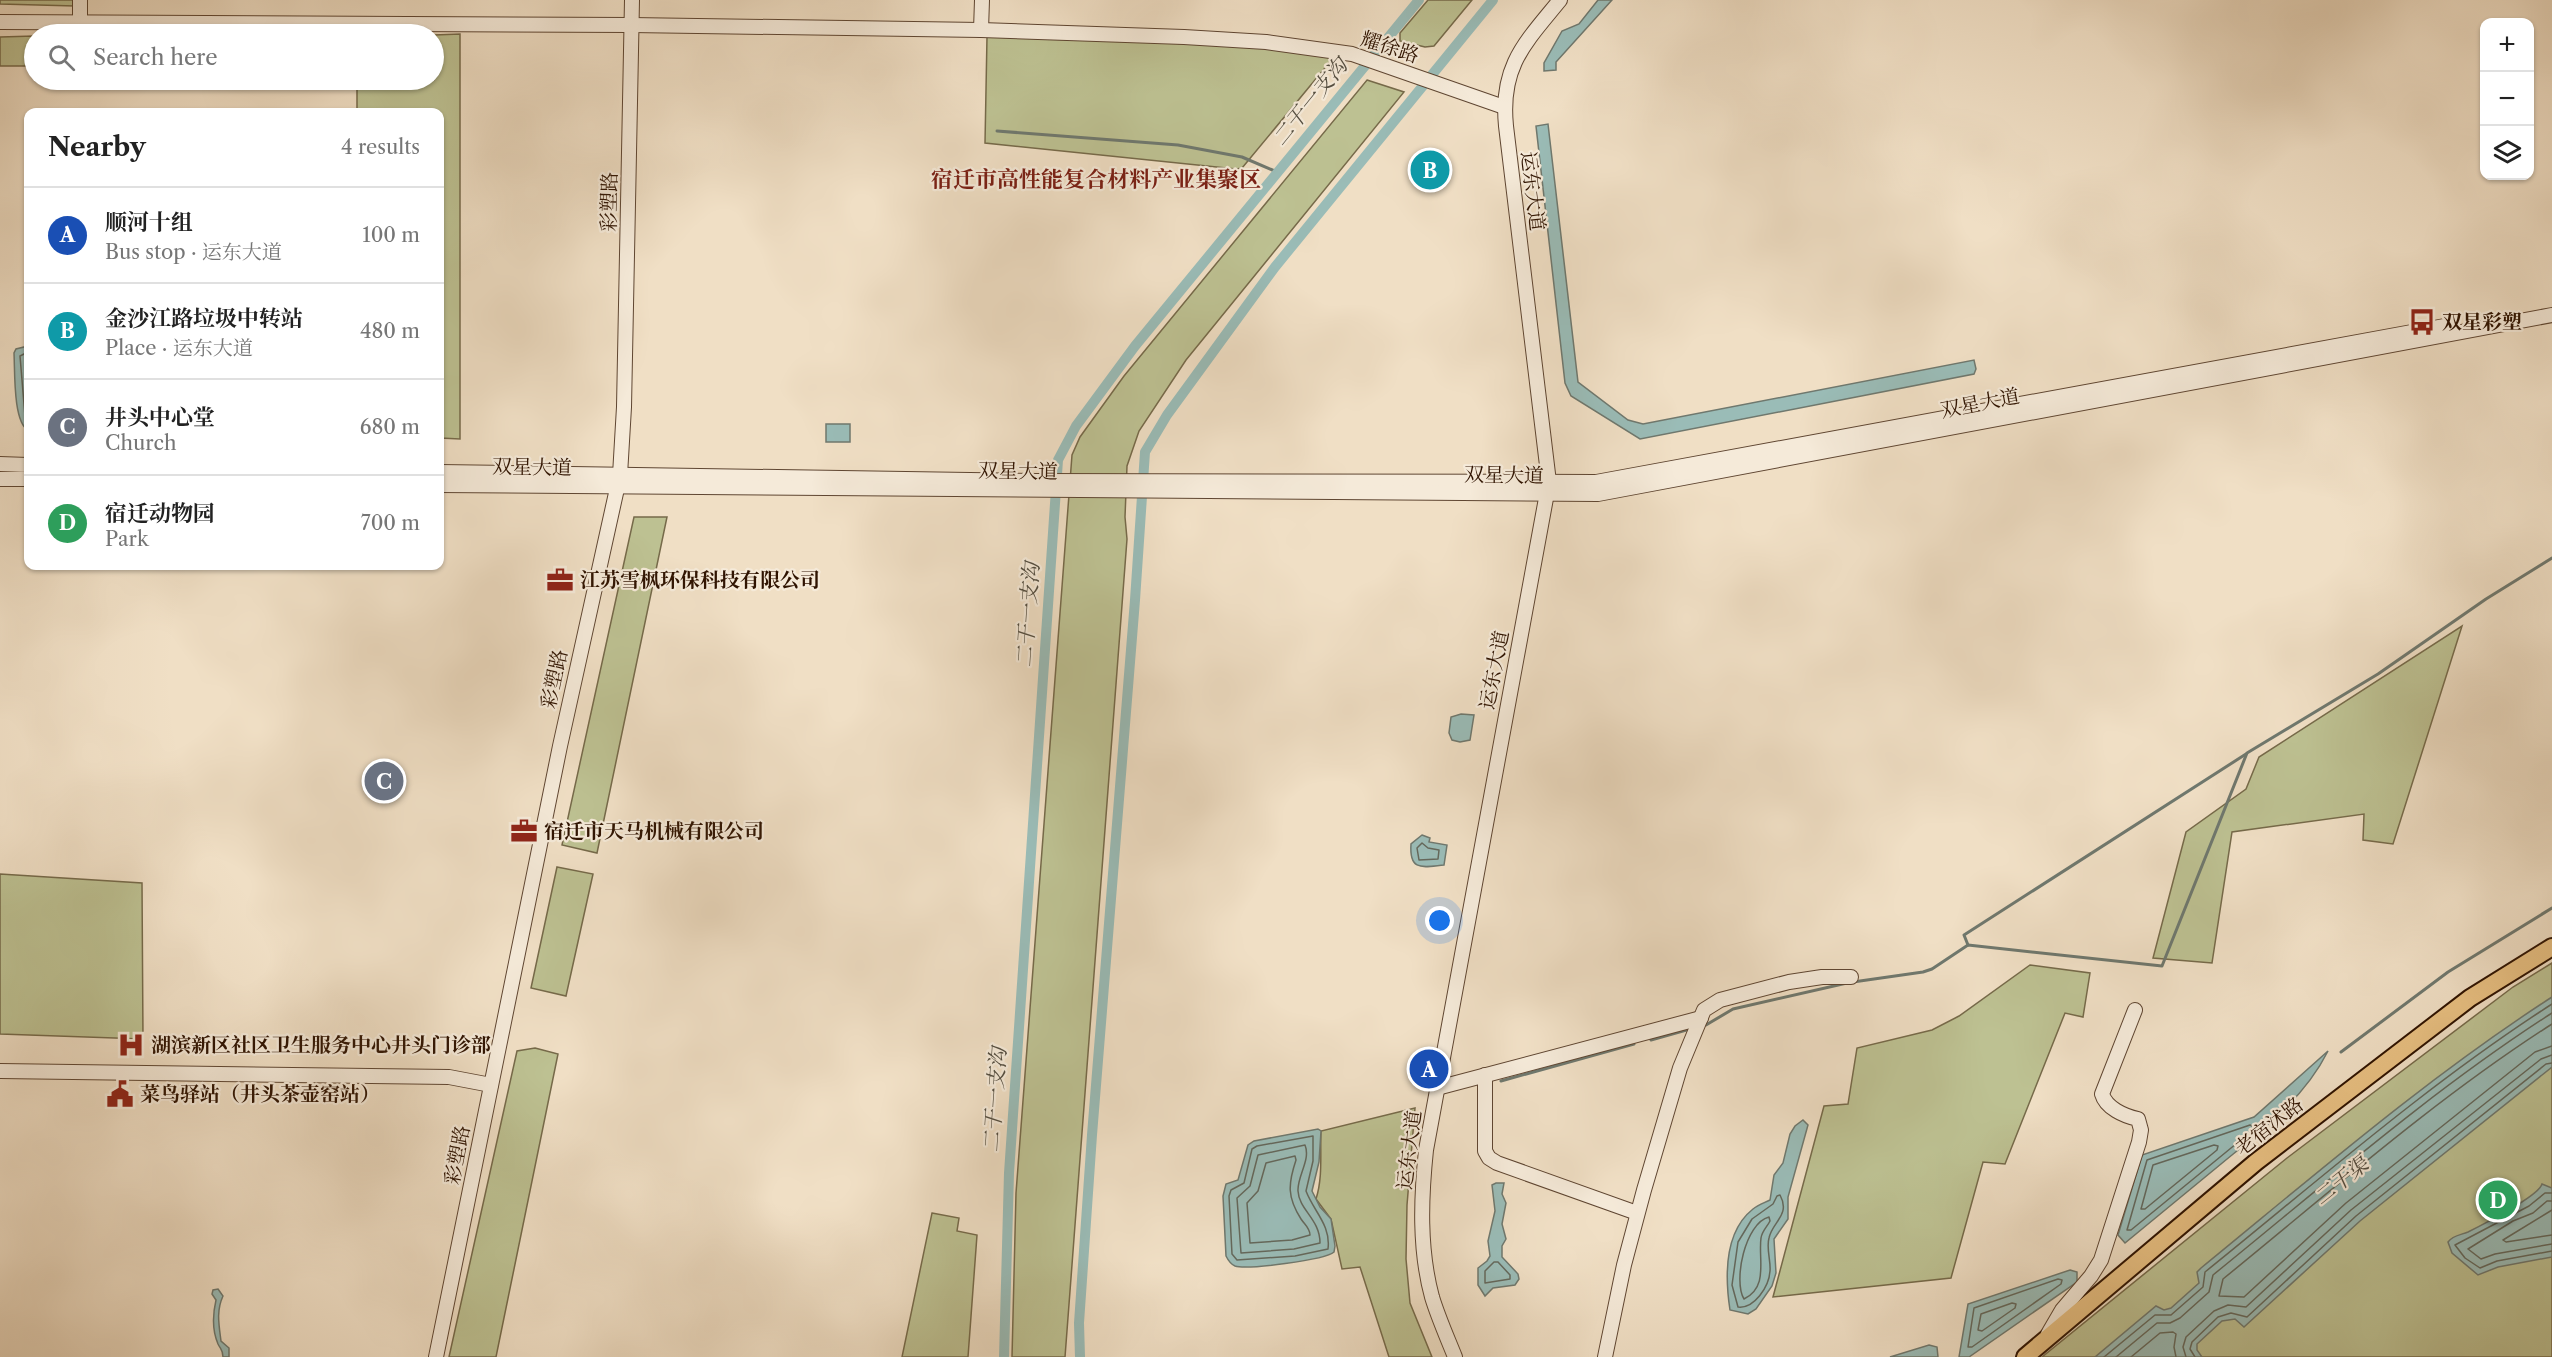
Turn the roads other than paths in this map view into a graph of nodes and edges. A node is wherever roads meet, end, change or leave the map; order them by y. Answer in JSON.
{"nodes":[{"id":1,"x":80,"y":0,"type":"edge"},
{"id":2,"x":632,"y":0,"type":"edge"},
{"id":3,"x":982,"y":0,"type":"edge"},
{"id":4,"x":1560,"y":0,"type":"edge"},
{"id":5,"x":0,"y":22,"type":"edge"},
{"id":6,"x":80,"y":23,"type":"junction"},
{"id":7,"x":356,"y":24,"type":"edge"},
{"id":8,"x":444,"y":24,"type":"edge"},
{"id":9,"x":631,"y":25,"type":"junction"},
{"id":10,"x":981,"y":30,"type":"junction"},
{"id":11,"x":1504,"y":107,"type":"junction"},
{"id":12,"x":2552,"y":306,"type":"edge"},
{"id":13,"x":2552,"y":315,"type":"edge"},
{"id":14,"x":0,"y":464,"type":"edge"},
{"id":15,"x":24,"y":465,"type":"edge"},
{"id":16,"x":444,"y":472,"type":"edge"},
{"id":17,"x":0,"y":479,"type":"edge"},
{"id":18,"x":24,"y":480,"type":"edge"},
{"id":19,"x":619,"y":481,"type":"junction"},
{"id":20,"x":444,"y":484,"type":"edge"},
{"id":21,"x":1548,"y":488,"type":"junction"},
{"id":22,"x":2552,"y":947,"type":"edge"},
{"id":23,"x":1851,"y":977,"type":"dead end"},
{"id":24,"x":2135,"y":1010,"type":"dead end"},
{"id":25,"x":1701,"y":1018,"type":"junction"},
{"id":26,"x":0,"y":1071,"type":"edge"},
{"id":27,"x":1485,"y":1075,"type":"junction"},
{"id":28,"x":491,"y":1085,"type":"junction"},
{"id":29,"x":1437,"y":1088,"type":"junction"},
{"id":30,"x":1637,"y":1213,"type":"junction"},
{"id":31,"x":2044,"y":1341,"type":"junction"},
{"id":32,"x":436,"y":1357,"type":"edge"},
{"id":33,"x":1455,"y":1357,"type":"edge"},
{"id":34,"x":1605,"y":1357,"type":"edge"},
{"id":35,"x":2025,"y":1357,"type":"edge"}],
"edges":[{"from":1,"to":6,"type":"street"},
{"from":2,"to":9,"type":"street","name":"彩塑路"},
{"from":3,"to":10,"type":"street"},
{"from":4,"to":11,"type":"street","name":"运东大道"},
{"from":5,"to":6,"type":"street","name":"耀徐路"},
{"from":6,"to":7,"type":"street","name":"耀徐路"},
{"from":8,"to":9,"type":"street","name":"耀徐路"},
{"from":9,"to":10,"type":"street","name":"耀徐路"},
{"from":9,"to":19,"type":"street","name":"彩塑路"},
{"from":10,"to":11,"type":"street","name":"耀徐路"},
{"from":11,"to":21,"type":"street","name":"运东大道"},
{"from":12,"to":21,"type":"street","name":"双星大道"},
{"from":13,"to":21,"type":"street","name":"双星大道"},
{"from":14,"to":15,"type":"street"},
{"from":16,"to":19,"type":"street","name":"双星大道"},
{"from":17,"to":18,"type":"street"},
{"from":19,"to":20,"type":"street","name":"双星大道"},
{"from":19,"to":21,"type":"street","name":"双星大道"},
{"from":19,"to":28,"type":"street","name":"彩塑路"},
{"from":21,"to":29,"type":"street","name":"运东大道"},
{"from":22,"to":31,"type":"main road","name":"老宿沭路"},
{"from":23,"to":25,"type":"street"},
{"from":24,"to":31,"type":"street"},
{"from":25,"to":27,"type":"street"},
{"from":25,"to":30,"type":"street"},
{"from":26,"to":28,"type":"street"},
{"from":27,"to":29,"type":"street"},
{"from":27,"to":30,"type":"street"},
{"from":28,"to":32,"type":"street","name":"彩塑路"},
{"from":29,"to":33,"type":"street","name":"运东大道"},
{"from":30,"to":34,"type":"street"},
{"from":31,"to":35,"type":"main road","name":"老宿沭路"}]}
